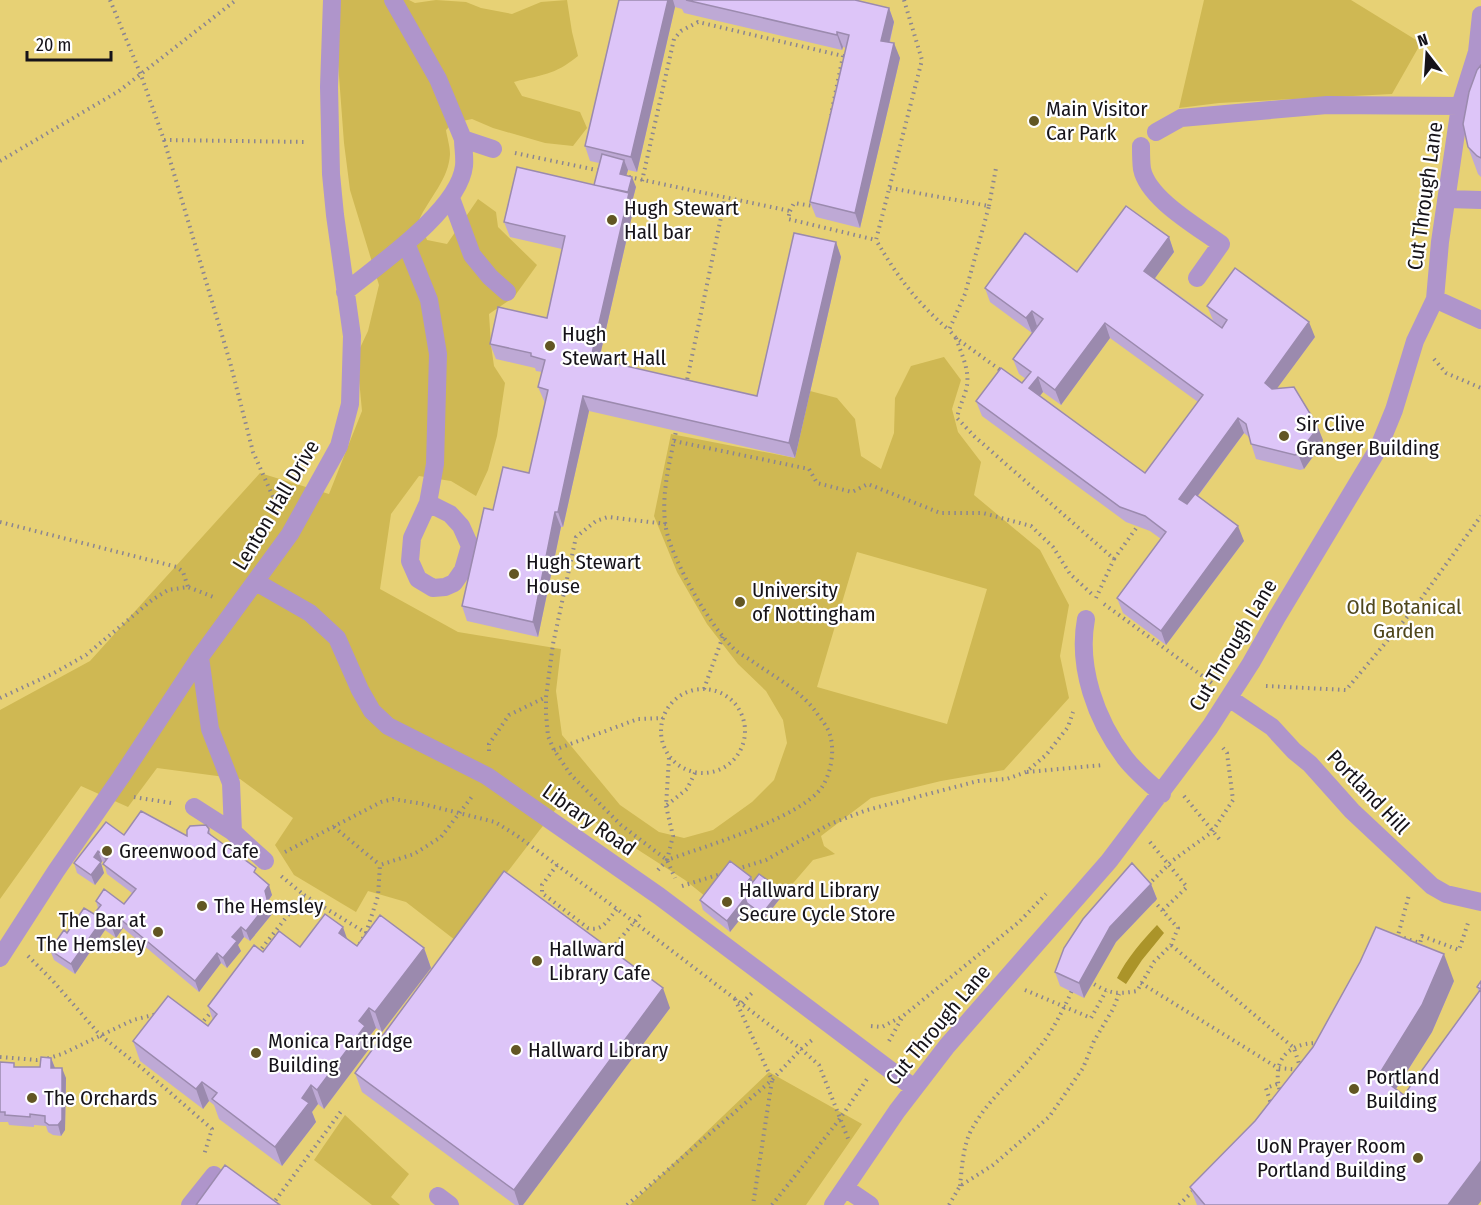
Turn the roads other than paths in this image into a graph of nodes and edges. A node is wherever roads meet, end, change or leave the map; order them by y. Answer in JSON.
{"nodes":[{"id":1,"x":332,"y":0,"type":"edge"},
{"id":2,"x":393,"y":0,"type":"edge"},
{"id":3,"x":1481,"y":15,"type":"edge"},
{"id":4,"x":1460,"y":106,"type":"junction"},
{"id":5,"x":1156,"y":132,"type":"dead end"},
{"id":6,"x":463,"y":139,"type":"junction"},
{"id":7,"x":1141,"y":146,"type":"dead end"},
{"id":8,"x":493,"y":149,"type":"road end"},
{"id":9,"x":451,"y":198,"type":"junction"},
{"id":10,"x":1447,"y":199,"type":"junction"},
{"id":11,"x":1481,"y":200,"type":"edge"},
{"id":12,"x":406,"y":243,"type":"junction"},
{"id":13,"x":1197,"y":278,"type":"dead end"},
{"id":14,"x":345,"y":292,"type":"junction"},
{"id":15,"x":507,"y":292,"type":"dead end"},
{"id":16,"x":1435,"y":299,"type":"junction"},
{"id":17,"x":1481,"y":320,"type":"edge"},
{"id":18,"x":428,"y":503,"type":"dead end"},
{"id":19,"x":256,"y":582,"type":"junction"},
{"id":20,"x":1086,"y":619,"type":"dead end"},
{"id":21,"x":200,"y":657,"type":"junction"},
{"id":22,"x":1224,"y":692,"type":"junction"},
{"id":23,"x":1162,"y":794,"type":"junction"},
{"id":24,"x":194,"y":807,"type":"road end"},
{"id":25,"x":233,"y":832,"type":"junction"},
{"id":26,"x":265,"y":861,"type":"road end"},
{"id":27,"x":1478,"y":902,"type":"edge"},
{"id":28,"x":0,"y":958,"type":"edge"},
{"id":29,"x":914,"y":1088,"type":"junction"},
{"id":30,"x":214,"y":1175,"type":"road end"},
{"id":31,"x":845,"y":1188,"type":"junction"},
{"id":32,"x":190,"y":1205,"type":"edge"},
{"id":33,"x":834,"y":1205,"type":"edge"},
{"id":34,"x":870,"y":1205,"type":"edge"}],
"edges":[{"from":1,"to":14,"type":"street","name":"Lenton Hall Drive"},
{"from":2,"to":6,"type":"street"},
{"from":3,"to":4,"type":"street","name":"Cut Through Lane"},
{"from":4,"to":5,"type":"street"},
{"from":4,"to":10,"type":"street","name":"Cut Through Lane"},
{"from":6,"to":8,"type":"street"},
{"from":6,"to":9,"type":"street"},
{"from":7,"to":13,"type":"street"},
{"from":9,"to":12,"type":"street"},
{"from":9,"to":15,"type":"street"},
{"from":10,"to":11,"type":"street"},
{"from":10,"to":16,"type":"street","name":"Cut Through Lane"},
{"from":12,"to":14,"type":"street"},
{"from":12,"to":18,"type":"street"},
{"from":14,"to":19,"type":"street","name":"Lenton Hall Drive"},
{"from":16,"to":17,"type":"street"},
{"from":16,"to":22,"type":"street","name":"Cut Through Lane"},
{"from":19,"to":21,"type":"street","name":"Lenton Hall Drive"},
{"from":19,"to":29,"type":"street","name":"Library Road"},
{"from":20,"to":23,"type":"street"},
{"from":21,"to":25,"type":"street"},
{"from":21,"to":28,"type":"street","name":"Lenton Hall Drive"},
{"from":22,"to":23,"type":"street","name":"Cut Through Lane"},
{"from":22,"to":27,"type":"street","name":"Portland Hill"},
{"from":23,"to":29,"type":"street","name":"Cut Through Lane"},
{"from":24,"to":25,"type":"street"},
{"from":25,"to":26,"type":"street"},
{"from":29,"to":31,"type":"street","name":"Cut Through Lane"},
{"from":30,"to":32,"type":"street"},
{"from":31,"to":33,"type":"street","name":"Cut Through Lane"},
{"from":31,"to":34,"type":"street"}]}
